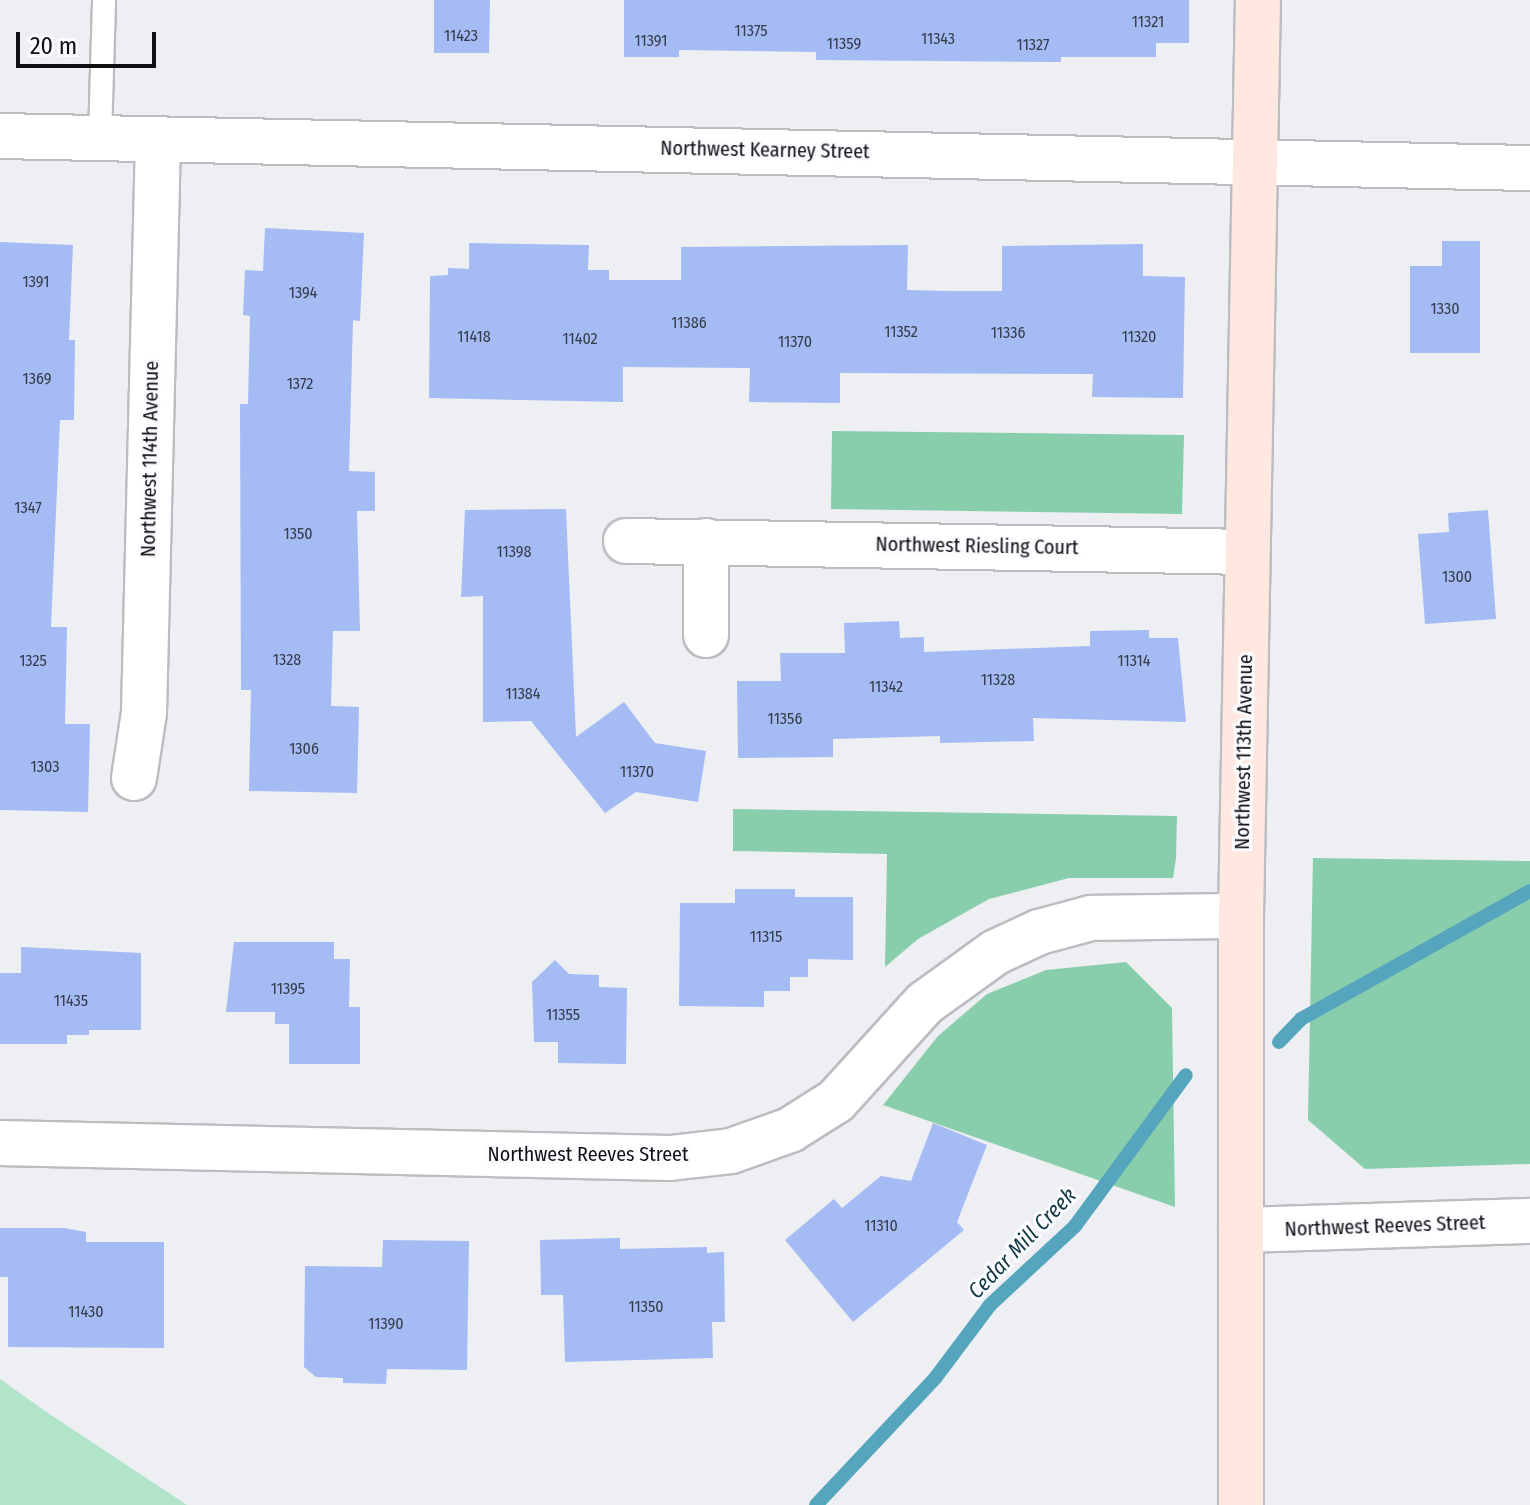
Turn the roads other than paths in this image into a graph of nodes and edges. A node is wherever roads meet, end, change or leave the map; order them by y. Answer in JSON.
{"nodes":[{"id":1,"x":104,"y":0,"type":"edge"},
{"id":2,"x":1258,"y":0,"type":"edge"},
{"id":3,"x":0,"y":136,"type":"edge"},
{"id":4,"x":100,"y":137,"type":"junction"},
{"id":5,"x":158,"y":139,"type":"junction"},
{"id":6,"x":1255,"y":158,"type":"junction"},
{"id":7,"x":1530,"y":168,"type":"edge"},
{"id":8,"x":626,"y":541,"type":"dead end"},
{"id":9,"x":706,"y":541,"type":"junction"},
{"id":10,"x":1247,"y":552,"type":"junction"},
{"id":11,"x":706,"y":635,"type":"dead end"},
{"id":12,"x":134,"y":778,"type":"dead end"},
{"id":13,"x":1241,"y":916,"type":"junction"},
{"id":14,"x":0,"y":1143,"type":"edge"},
{"id":15,"x":1530,"y":1221,"type":"edge"},
{"id":16,"x":1241,"y":1230,"type":"junction"},
{"id":17,"x":1241,"y":1505,"type":"edge"}],
"edges":[{"from":1,"to":4,"type":"lane"},
{"from":2,"to":6,"type":"street","name":"Northwest 113th Avenue"},
{"from":3,"to":4,"type":"street","name":"Northwest Kearney Street"},
{"from":4,"to":5,"type":"street","name":"Northwest Kearney Street"},
{"from":5,"to":6,"type":"street","name":"Northwest Kearney Street"},
{"from":5,"to":12,"type":"street","name":"Northwest 114th Avenue"},
{"from":6,"to":7,"type":"street","name":"Northwest Kearney Street"},
{"from":6,"to":10,"type":"street","name":"Northwest 113th Avenue"},
{"from":8,"to":9,"type":"street","name":"Northwest Riesling Court"},
{"from":9,"to":10,"type":"street","name":"Northwest Riesling Court"},
{"from":9,"to":11,"type":"street"},
{"from":10,"to":13,"type":"street","name":"Northwest 113th Avenue"},
{"from":13,"to":14,"type":"street","name":"Northwest Reeves Street"},
{"from":13,"to":16,"type":"street","name":"Northwest 113th Avenue"},
{"from":15,"to":16,"type":"street","name":"Northwest Reeves Street"},
{"from":16,"to":17,"type":"street","name":"Northwest 113th Avenue"}]}
